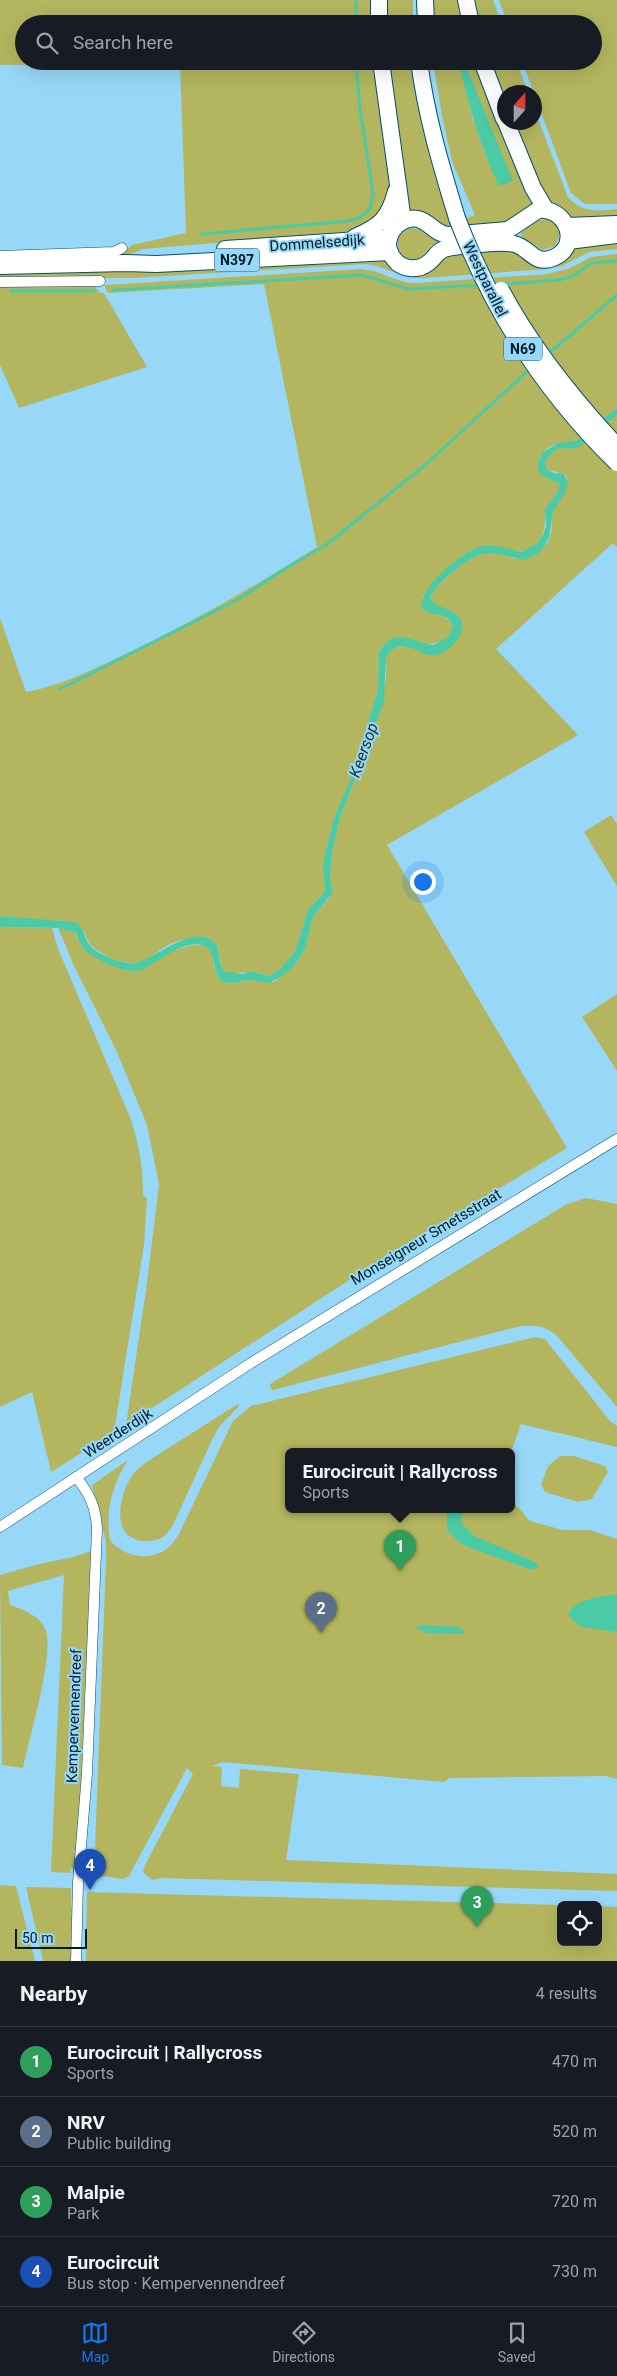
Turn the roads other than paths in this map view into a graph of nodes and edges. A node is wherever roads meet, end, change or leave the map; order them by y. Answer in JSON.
{"nodes":[{"id":1,"x":379,"y":0,"type":"edge"},
{"id":2,"x":415,"y":0,"type":"edge"},
{"id":3,"x":425,"y":0,"type":"edge"},
{"id":4,"x":466,"y":0,"type":"edge"},
{"id":5,"x":379,"y":15,"type":"edge"},
{"id":6,"x":416,"y":15,"type":"edge"},
{"id":7,"x":426,"y":15,"type":"edge"},
{"id":8,"x":469,"y":15,"type":"edge"},
{"id":9,"x":382,"y":70,"type":"edge"},
{"id":10,"x":421,"y":70,"type":"edge"},
{"id":11,"x":431,"y":70,"type":"edge"},
{"id":12,"x":485,"y":70,"type":"edge"},
{"id":13,"x":497,"y":100,"type":"edge"},
{"id":14,"x":509,"y":130,"type":"edge"},
{"id":15,"x":397,"y":187,"type":"junction"},
{"id":16,"x":546,"y":210,"type":"junction"},
{"id":17,"x":461,"y":216,"type":"junction"},
{"id":18,"x":403,"y":221,"type":"junction"},
{"id":19,"x":617,"y":224,"type":"edge"},
{"id":20,"x":568,"y":234,"type":"junction"},
{"id":21,"x":617,"y":235,"type":"edge"},
{"id":22,"x":351,"y":239,"type":"junction"},
{"id":23,"x":389,"y":245,"type":"junction"},
{"id":24,"x":124,"y":255,"type":"junction"},
{"id":25,"x":0,"y":256,"type":"edge"},
{"id":26,"x":0,"y":266,"type":"edge"},
{"id":27,"x":100,"y":281,"type":"dead end"},
{"id":28,"x":0,"y":282,"type":"edge"},
{"id":29,"x":617,"y":446,"type":"edge"},
{"id":30,"x":617,"y":463,"type":"edge"},
{"id":31,"x":617,"y":1139,"type":"edge"},
{"id":32,"x":251,"y":1363,"type":"joint"},
{"id":33,"x":76,"y":1477,"type":"junction"},
{"id":34,"x":0,"y":1527,"type":"edge"},
{"id":35,"x":76,"y":1961,"type":"edge"}],
"edges":[{"from":1,"to":5,"type":"main road"},
{"from":2,"to":6,"type":"main road"},
{"from":3,"to":7,"type":"main road"},
{"from":4,"to":8,"type":"main road"},
{"from":9,"to":15,"type":"main road"},
{"from":10,"to":17,"type":"main road","name":"Westparallel","number":"N69"},
{"from":11,"to":17,"type":"main road","name":"Westparallel","number":"N69"},
{"from":12,"to":13,"type":"main road"},
{"from":14,"to":16,"type":"main road"},
{"from":15,"to":18,"type":"main road"},
{"from":15,"to":22,"type":"main road"},
{"from":16,"to":18,"type":"main road"},
{"from":16,"to":20,"type":"main road"},
{"from":17,"to":29,"type":"main road","name":"Westparallel","number":"N69","bridge":true},
{"from":17,"to":30,"type":"main road","name":"Westparallel","number":"N69","bridge":true},
{"from":18,"to":23,"type":"main road"},
{"from":19,"to":20,"type":"main road"},
{"from":20,"to":21,"type":"main road"},
{"from":20,"to":23,"type":"main road"},
{"from":22,"to":23,"type":"main road","name":"Dommelsedijk","number":"N397"},
{"from":22,"to":24,"type":"main road","name":"Dommelsedijk","number":"N397"},
{"from":23,"to":24,"type":"main road","name":"Dommelsedijk","number":"N397"},
{"from":24,"to":25,"type":"street","name":"Dommelsedijk"},
{"from":24,"to":26,"type":"main road","name":"Dommelsedijk","number":"N397"},
{"from":27,"to":28,"type":"street"},
{"from":31,"to":32,"type":"street","name":"Monseigneur Smetsstraat"},
{"from":32,"to":33,"type":"street","name":"Weerderdijk"},
{"from":33,"to":34,"type":"street","name":"Weerderdijk"},
{"from":33,"to":35,"type":"street","name":"Kempervennendreef"}]}
